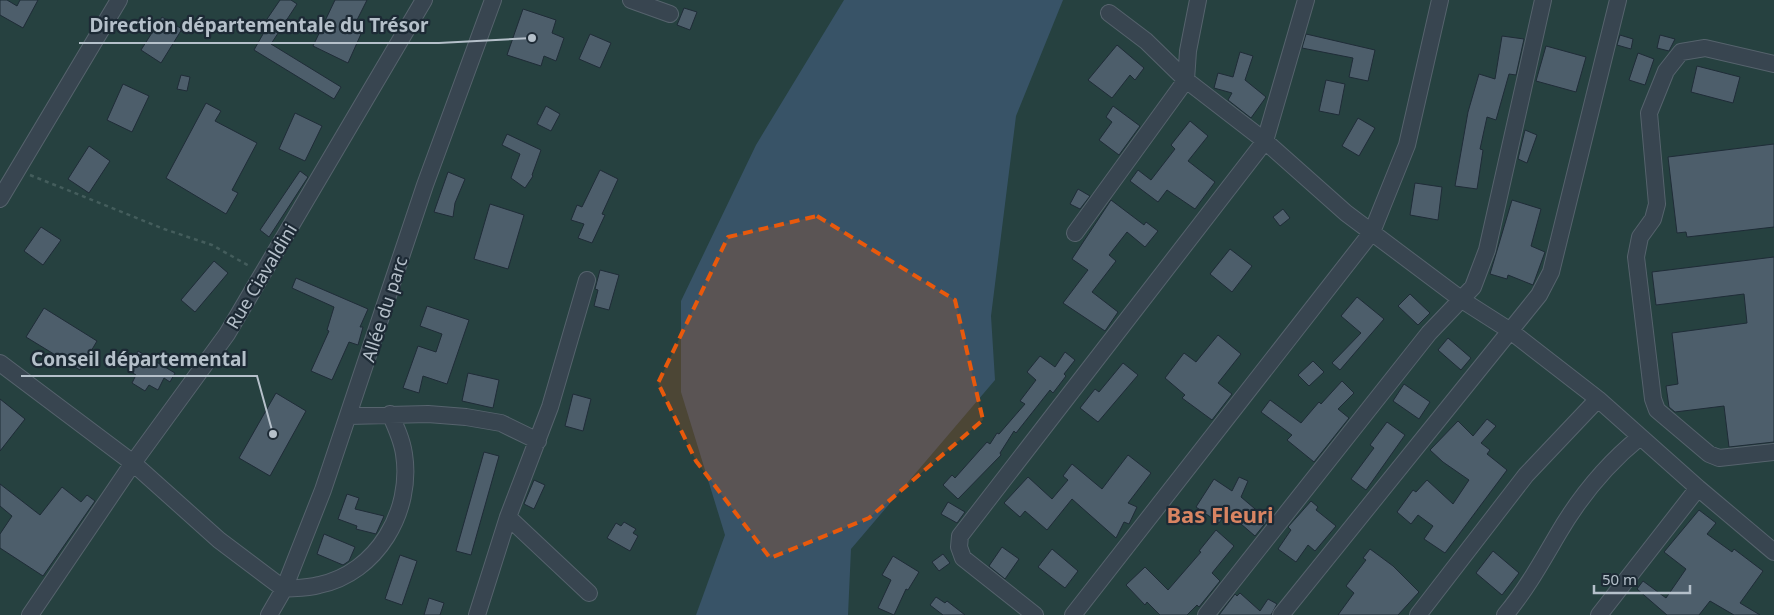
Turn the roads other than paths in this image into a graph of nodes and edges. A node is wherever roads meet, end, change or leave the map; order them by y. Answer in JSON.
{"nodes":[{"id":1,"x":119,"y":0,"type":"edge"},
{"id":2,"x":424,"y":0,"type":"edge"},
{"id":3,"x":493,"y":0,"type":"edge"},
{"id":4,"x":631,"y":0,"type":"edge"},
{"id":5,"x":1198,"y":0,"type":"edge"},
{"id":6,"x":1306,"y":0,"type":"edge"},
{"id":7,"x":1440,"y":0,"type":"edge"},
{"id":8,"x":1543,"y":0,"type":"edge"},
{"id":9,"x":1618,"y":0,"type":"edge"},
{"id":10,"x":1108,"y":12,"type":"dead end"},
{"id":11,"x":670,"y":14,"type":"dead end"},
{"id":12,"x":1774,"y":64,"type":"edge"},
{"id":13,"x":1186,"y":80,"type":"junction"},
{"id":14,"x":1265,"y":142,"type":"junction"},
{"id":15,"x":0,"y":199,"type":"edge"},
{"id":16,"x":1372,"y":232,"type":"junction"},
{"id":17,"x":1075,"y":233,"type":"dead end"},
{"id":18,"x":588,"y":280,"type":"dead end"},
{"id":19,"x":1462,"y":300,"type":"junction"},
{"id":20,"x":1509,"y":330,"type":"junction"},
{"id":21,"x":0,"y":363,"type":"edge"},
{"id":22,"x":1598,"y":400,"type":"junction"},
{"id":23,"x":390,"y":414,"type":"junction"},
{"id":24,"x":349,"y":416,"type":"junction"},
{"id":25,"x":1640,"y":437,"type":"junction"},
{"id":26,"x":538,"y":441,"type":"junction"},
{"id":27,"x":1774,"y":452,"type":"edge"},
{"id":28,"x":133,"y":463,"type":"junction"},
{"id":29,"x":1698,"y":488,"type":"junction"},
{"id":30,"x":508,"y":517,"type":"junction"},
{"id":31,"x":1774,"y":552,"type":"edge"},
{"id":32,"x":284,"y":589,"type":"junction"},
{"id":33,"x":589,"y":593,"type":"dead end"},
{"id":34,"x":1029,"y":613,"type":"edge"},
{"id":35,"x":1420,"y":614,"type":"edge"},
{"id":36,"x":30,"y":615,"type":"edge"},
{"id":37,"x":269,"y":615,"type":"edge"},
{"id":38,"x":477,"y":615,"type":"edge"},
{"id":39,"x":1073,"y":615,"type":"edge"},
{"id":40,"x":1206,"y":615,"type":"edge"},
{"id":41,"x":1281,"y":615,"type":"edge"},
{"id":42,"x":1505,"y":615,"type":"edge"},
{"id":43,"x":1599,"y":615,"type":"edge"}],
"edges":[{"from":1,"to":15,"type":"street"},
{"from":2,"to":28,"type":"street","name":"Rue Ciavaldini"},
{"from":3,"to":24,"type":"street","name":"Allée du parc"},
{"from":4,"to":11,"type":"street"},
{"from":5,"to":13,"type":"street"},
{"from":6,"to":14,"type":"street"},
{"from":7,"to":16,"type":"street"},
{"from":8,"to":19,"type":"street"},
{"from":9,"to":20,"type":"street"},
{"from":10,"to":13,"type":"street"},
{"from":12,"to":27,"type":"street"},
{"from":13,"to":14,"type":"street"},
{"from":13,"to":17,"type":"street"},
{"from":14,"to":16,"type":"street"},
{"from":14,"to":34,"type":"street"},
{"from":16,"to":19,"type":"street"},
{"from":16,"to":39,"type":"street"},
{"from":18,"to":26,"type":"street"},
{"from":19,"to":20,"type":"street"},
{"from":19,"to":40,"type":"street"},
{"from":20,"to":22,"type":"street"},
{"from":20,"to":41,"type":"street"},
{"from":21,"to":28,"type":"street"},
{"from":22,"to":25,"type":"street"},
{"from":22,"to":35,"type":"street"},
{"from":23,"to":24,"type":"street"},
{"from":23,"to":26,"type":"street"},
{"from":23,"to":32,"type":"street"},
{"from":24,"to":32,"type":"street","name":"Allée du parc"},
{"from":25,"to":29,"type":"street"},
{"from":25,"to":42,"type":"street"},
{"from":26,"to":30,"type":"street"},
{"from":28,"to":32,"type":"street"},
{"from":28,"to":36,"type":"street","name":"Rue Ciavaldini"},
{"from":29,"to":31,"type":"street"},
{"from":29,"to":43,"type":"street"},
{"from":30,"to":33,"type":"street"},
{"from":30,"to":38,"type":"street"},
{"from":32,"to":37,"type":"street","name":"Allée du parc"}]}
